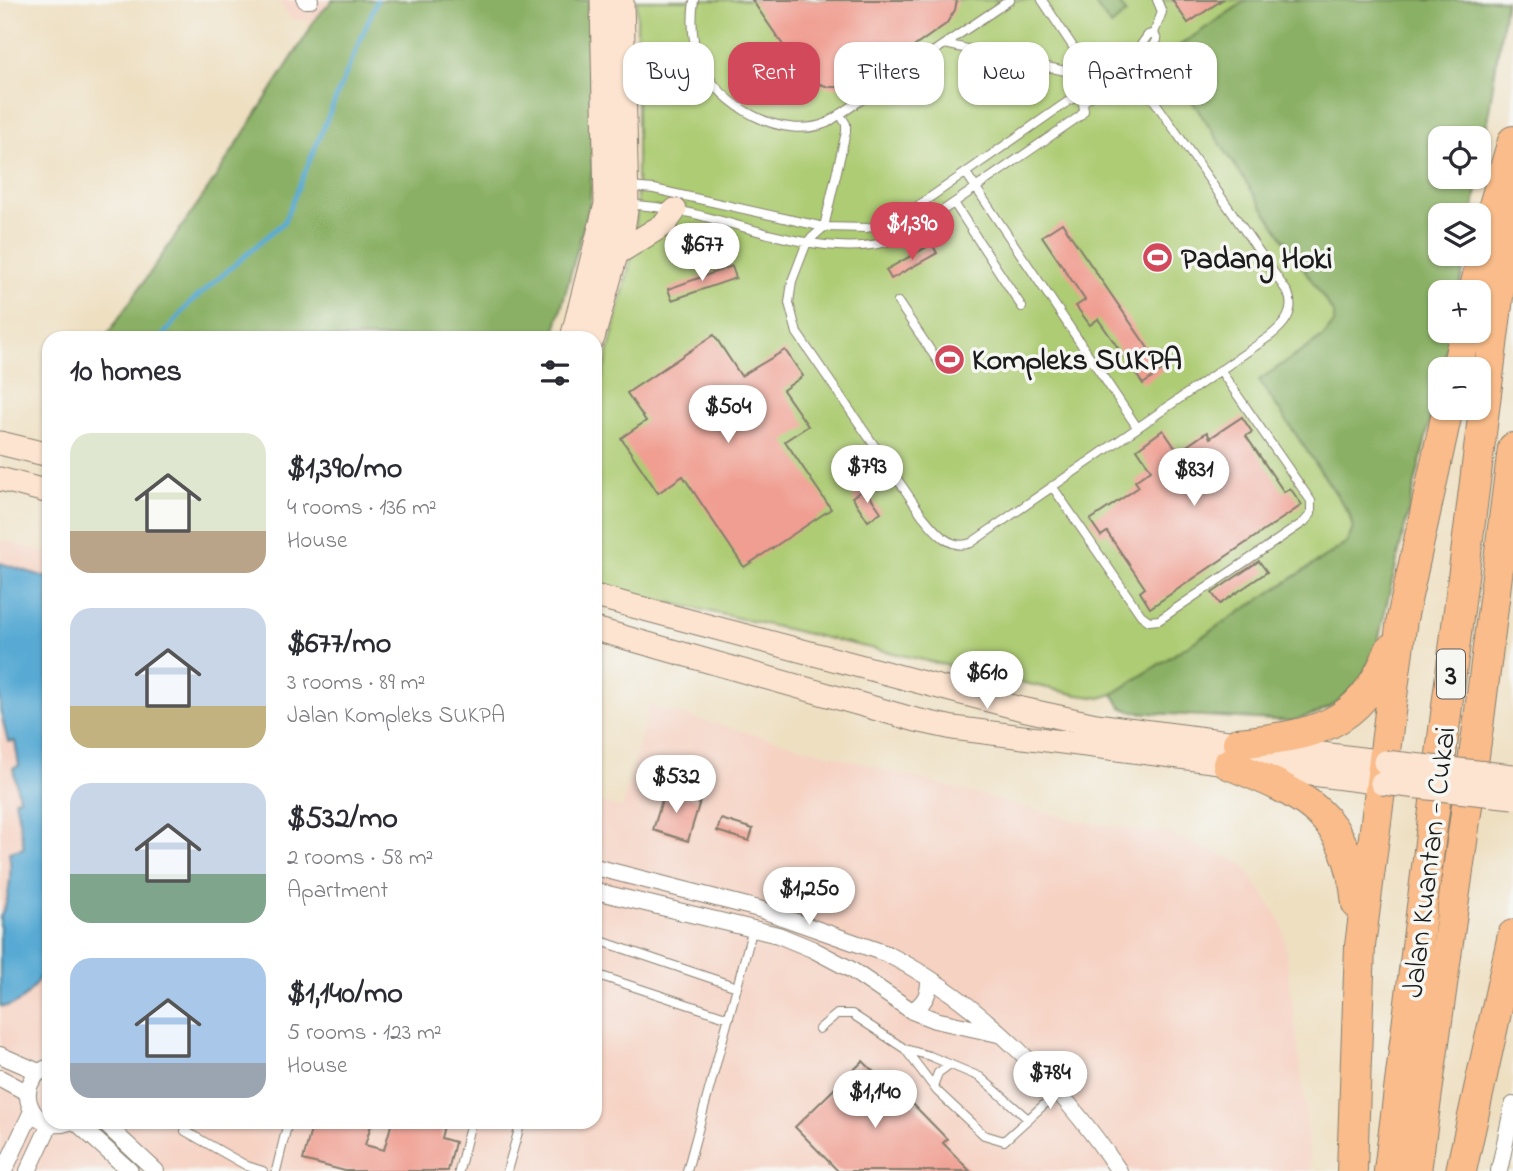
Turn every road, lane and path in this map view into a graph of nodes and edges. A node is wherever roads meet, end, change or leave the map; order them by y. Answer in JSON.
{"nodes":[{"id":1,"x":602,"y":0,"type":"edge"},
{"id":2,"x":622,"y":0,"type":"edge"},
{"id":3,"x":694,"y":0,"type":"edge"},
{"id":4,"x":1010,"y":0,"type":"edge"},
{"id":5,"x":1042,"y":0,"type":"edge"},
{"id":6,"x":1157,"y":0,"type":"edge"},
{"id":7,"x":1069,"y":42,"type":"edge"},
{"id":8,"x":1143,"y":42,"type":"edge"},
{"id":9,"x":945,"y":44,"type":"junction"},
{"id":10,"x":1063,"y":70,"type":"edge"},
{"id":11,"x":1063,"y":105,"type":"edge"},
{"id":12,"x":1083,"y":105,"type":"edge"},
{"id":13,"x":1157,"y":105,"type":"edge"},
{"id":14,"x":840,"y":114,"type":"junction"},
{"id":15,"x":1513,"y":141,"type":"edge"},
{"id":16,"x":966,"y":173,"type":"junction"},
{"id":17,"x":1513,"y":177,"type":"edge"},
{"id":18,"x":976,"y":188,"type":"junction"},
{"id":19,"x":617,"y":195,"type":"junction"},
{"id":20,"x":954,"y":204,"type":"junction"},
{"id":21,"x":674,"y":210,"type":"junction"},
{"id":22,"x":824,"y":227,"type":"junction"},
{"id":23,"x":807,"y":242,"type":"junction"},
{"id":24,"x":616,"y":254,"type":"junction"},
{"id":25,"x":1477,"y":280,"type":"edge"},
{"id":26,"x":898,"y":302,"type":"dead end"},
{"id":27,"x":1022,"y":307,"type":"dead end"},
{"id":28,"x":574,"y":331,"type":"edge"},
{"id":29,"x":595,"y":331,"type":"edge"},
{"id":30,"x":939,"y":363,"type":"dead end"},
{"id":31,"x":1220,"y":370,"type":"junction"},
{"id":32,"x":1445,"y":420,"type":"edge"},
{"id":33,"x":1137,"y":427,"type":"junction"},
{"id":34,"x":0,"y":443,"type":"edge"},
{"id":35,"x":1513,"y":448,"type":"edge"},
{"id":36,"x":42,"y":454,"type":"edge"},
{"id":37,"x":0,"y":480,"type":"edge"},
{"id":38,"x":1052,"y":486,"type":"junction"},
{"id":39,"x":42,"y":490,"type":"edge"},
{"id":40,"x":602,"y":596,"type":"edge"},
{"id":41,"x":1402,"y":619,"type":"junction"},
{"id":42,"x":602,"y":632,"type":"edge"},
{"id":43,"x":1233,"y":754,"type":"junction"},
{"id":44,"x":1383,"y":773,"type":"junction"},
{"id":45,"x":1513,"y":776,"type":"edge"},
{"id":46,"x":1513,"y":797,"type":"edge"},
{"id":47,"x":602,"y":869,"type":"edge"},
{"id":48,"x":602,"y":893,"type":"edge"},
{"id":49,"x":753,"y":928,"type":"junction"},
{"id":50,"x":1513,"y":935,"type":"edge"},
{"id":51,"x":602,"y":941,"type":"edge"},
{"id":52,"x":1360,"y":946,"type":"junction"},
{"id":53,"x":602,"y":976,"type":"edge"},
{"id":54,"x":929,"y":978,"type":"junction"},
{"id":55,"x":737,"y":987,"type":"junction"},
{"id":56,"x":912,"y":1011,"type":"junction"},
{"id":57,"x":729,"y":1018,"type":"junction"},
{"id":58,"x":819,"y":1029,"type":"dead end"},
{"id":59,"x":1000,"y":1035,"type":"junction"},
{"id":60,"x":905,"y":1049,"type":"junction"},
{"id":61,"x":0,"y":1055,"type":"edge"},
{"id":62,"x":950,"y":1064,"type":"junction"},
{"id":63,"x":42,"y":1068,"type":"edge"},
{"id":64,"x":42,"y":1071,"type":"edge"},
{"id":65,"x":0,"y":1078,"type":"edge"},
{"id":66,"x":933,"y":1086,"type":"junction"},
{"id":67,"x":1058,"y":1092,"type":"junction"},
{"id":68,"x":28,"y":1093,"type":"junction"},
{"id":69,"x":1513,"y":1105,"type":"edge"},
{"id":70,"x":32,"y":1111,"type":"junction"},
{"id":71,"x":1028,"y":1119,"type":"junction"},
{"id":72,"x":42,"y":1120,"type":"edge"},
{"id":73,"x":48,"y":1129,"type":"edge"},
{"id":74,"x":84,"y":1129,"type":"edge"},
{"id":75,"x":111,"y":1129,"type":"edge"},
{"id":76,"x":286,"y":1129,"type":"edge"},
{"id":77,"x":469,"y":1129,"type":"edge"},
{"id":78,"x":520,"y":1129,"type":"edge"},
{"id":79,"x":186,"y":1131,"type":"dead end"},
{"id":80,"x":1508,"y":1146,"type":"edge"},
{"id":81,"x":4,"y":1171,"type":"edge"},
{"id":82,"x":28,"y":1171,"type":"edge"},
{"id":83,"x":130,"y":1171,"type":"edge"},
{"id":84,"x":156,"y":1171,"type":"edge"},
{"id":85,"x":263,"y":1171,"type":"edge"},
{"id":86,"x":275,"y":1171,"type":"edge"},
{"id":87,"x":459,"y":1171,"type":"edge"},
{"id":88,"x":507,"y":1171,"type":"edge"},
{"id":89,"x":687,"y":1171,"type":"edge"},
{"id":90,"x":1119,"y":1171,"type":"edge"},
{"id":91,"x":1352,"y":1171,"type":"edge"},
{"id":92,"x":1389,"y":1171,"type":"edge"},
{"id":93,"x":1416,"y":1171,"type":"edge"},
{"id":94,"x":1461,"y":1171,"type":"edge"},
{"id":95,"x":1499,"y":1171,"type":"edge"}],
"edges":[{"from":1,"to":19,"type":"main road"},
{"from":2,"to":19,"type":"main road"},
{"from":3,"to":14,"type":"lane"},
{"from":4,"to":9,"type":"lane"},
{"from":5,"to":7,"type":"lane"},
{"from":6,"to":8,"type":"lane"},
{"from":9,"to":10,"type":"lane"},
{"from":9,"to":14,"type":"lane"},
{"from":11,"to":16,"type":"lane"},
{"from":12,"to":18,"type":"lane"},
{"from":13,"to":31,"type":"lane"},
{"from":14,"to":22,"type":"lane"},
{"from":15,"to":25,"type":"highway"},
{"from":16,"to":18,"type":"lane"},
{"from":16,"to":22,"type":"lane"},
{"from":17,"to":92,"type":"highway","name":"Jalan Kuantan - Cukai","number":"3"},
{"from":18,"to":20,"type":"lane"},
{"from":18,"to":33,"type":"lane"},
{"from":19,"to":21,"type":"lane"},
{"from":19,"to":22,"type":"lane"},
{"from":19,"to":24,"type":"main road"},
{"from":19,"to":28,"type":"main road"},
{"from":20,"to":23,"type":"lane"},
{"from":20,"to":27,"type":"lane"},
{"from":21,"to":23,"type":"lane"},
{"from":21,"to":24,"type":"main road"},
{"from":22,"to":23,"type":"lane"},
{"from":23,"to":38,"type":"lane"},
{"from":24,"to":29,"type":"main road"},
{"from":26,"to":30,"type":"lane"},
{"from":31,"to":33,"type":"lane"},
{"from":31,"to":38,"type":"lane"},
{"from":32,"to":41,"type":"highway"},
{"from":33,"to":38,"type":"lane"},
{"from":34,"to":36,"type":"main road"},
{"from":35,"to":93,"type":"highway","name":"Jalan Kuantan - Cukai","number":"3"},
{"from":37,"to":39,"type":"main road"},
{"from":40,"to":43,"type":"main road"},
{"from":41,"to":43,"type":"highway"},
{"from":41,"to":44,"type":"highway"},
{"from":42,"to":43,"type":"main road"},
{"from":43,"to":44,"type":"main road"},
{"from":43,"to":52,"type":"highway"},
{"from":44,"to":45,"type":"main road","bridge":true},
{"from":44,"to":46,"type":"main road","bridge":true},
{"from":44,"to":52,"type":"highway"},
{"from":47,"to":54,"type":"street"},
{"from":48,"to":49,"type":"street"},
{"from":49,"to":55,"type":"lane"},
{"from":49,"to":56,"type":"street"},
{"from":50,"to":94,"type":"highway"},
{"from":51,"to":55,"type":"lane"},
{"from":52,"to":91,"type":"highway"},
{"from":53,"to":57,"type":"lane"},
{"from":54,"to":56,"type":"street"},
{"from":54,"to":59,"type":"street"},
{"from":55,"to":57,"type":"lane"},
{"from":56,"to":59,"type":"street"},
{"from":57,"to":89,"type":"lane"},
{"from":58,"to":60,"type":"lane"},
{"from":59,"to":67,"type":"street"},
{"from":60,"to":62,"type":"lane"},
{"from":60,"to":66,"type":"lane"},
{"from":61,"to":63,"type":"street"},
{"from":62,"to":66,"type":"lane"},
{"from":62,"to":71,"type":"lane"},
{"from":64,"to":68,"type":"street"},
{"from":65,"to":68,"type":"street"},
{"from":66,"to":71,"type":"lane"},
{"from":67,"to":71,"type":"lane"},
{"from":67,"to":90,"type":"street"},
{"from":68,"to":70,"type":"street"},
{"from":69,"to":80,"type":"street"},
{"from":70,"to":72,"type":"street"},
{"from":70,"to":81,"type":"street"},
{"from":73,"to":82,"type":"street"},
{"from":74,"to":83,"type":"street"},
{"from":75,"to":84,"type":"street"},
{"from":76,"to":86,"type":"lane"},
{"from":77,"to":87,"type":"lane"},
{"from":78,"to":88,"type":"lane"},
{"from":79,"to":85,"type":"lane"},
{"from":80,"to":95,"type":"street"}]}
